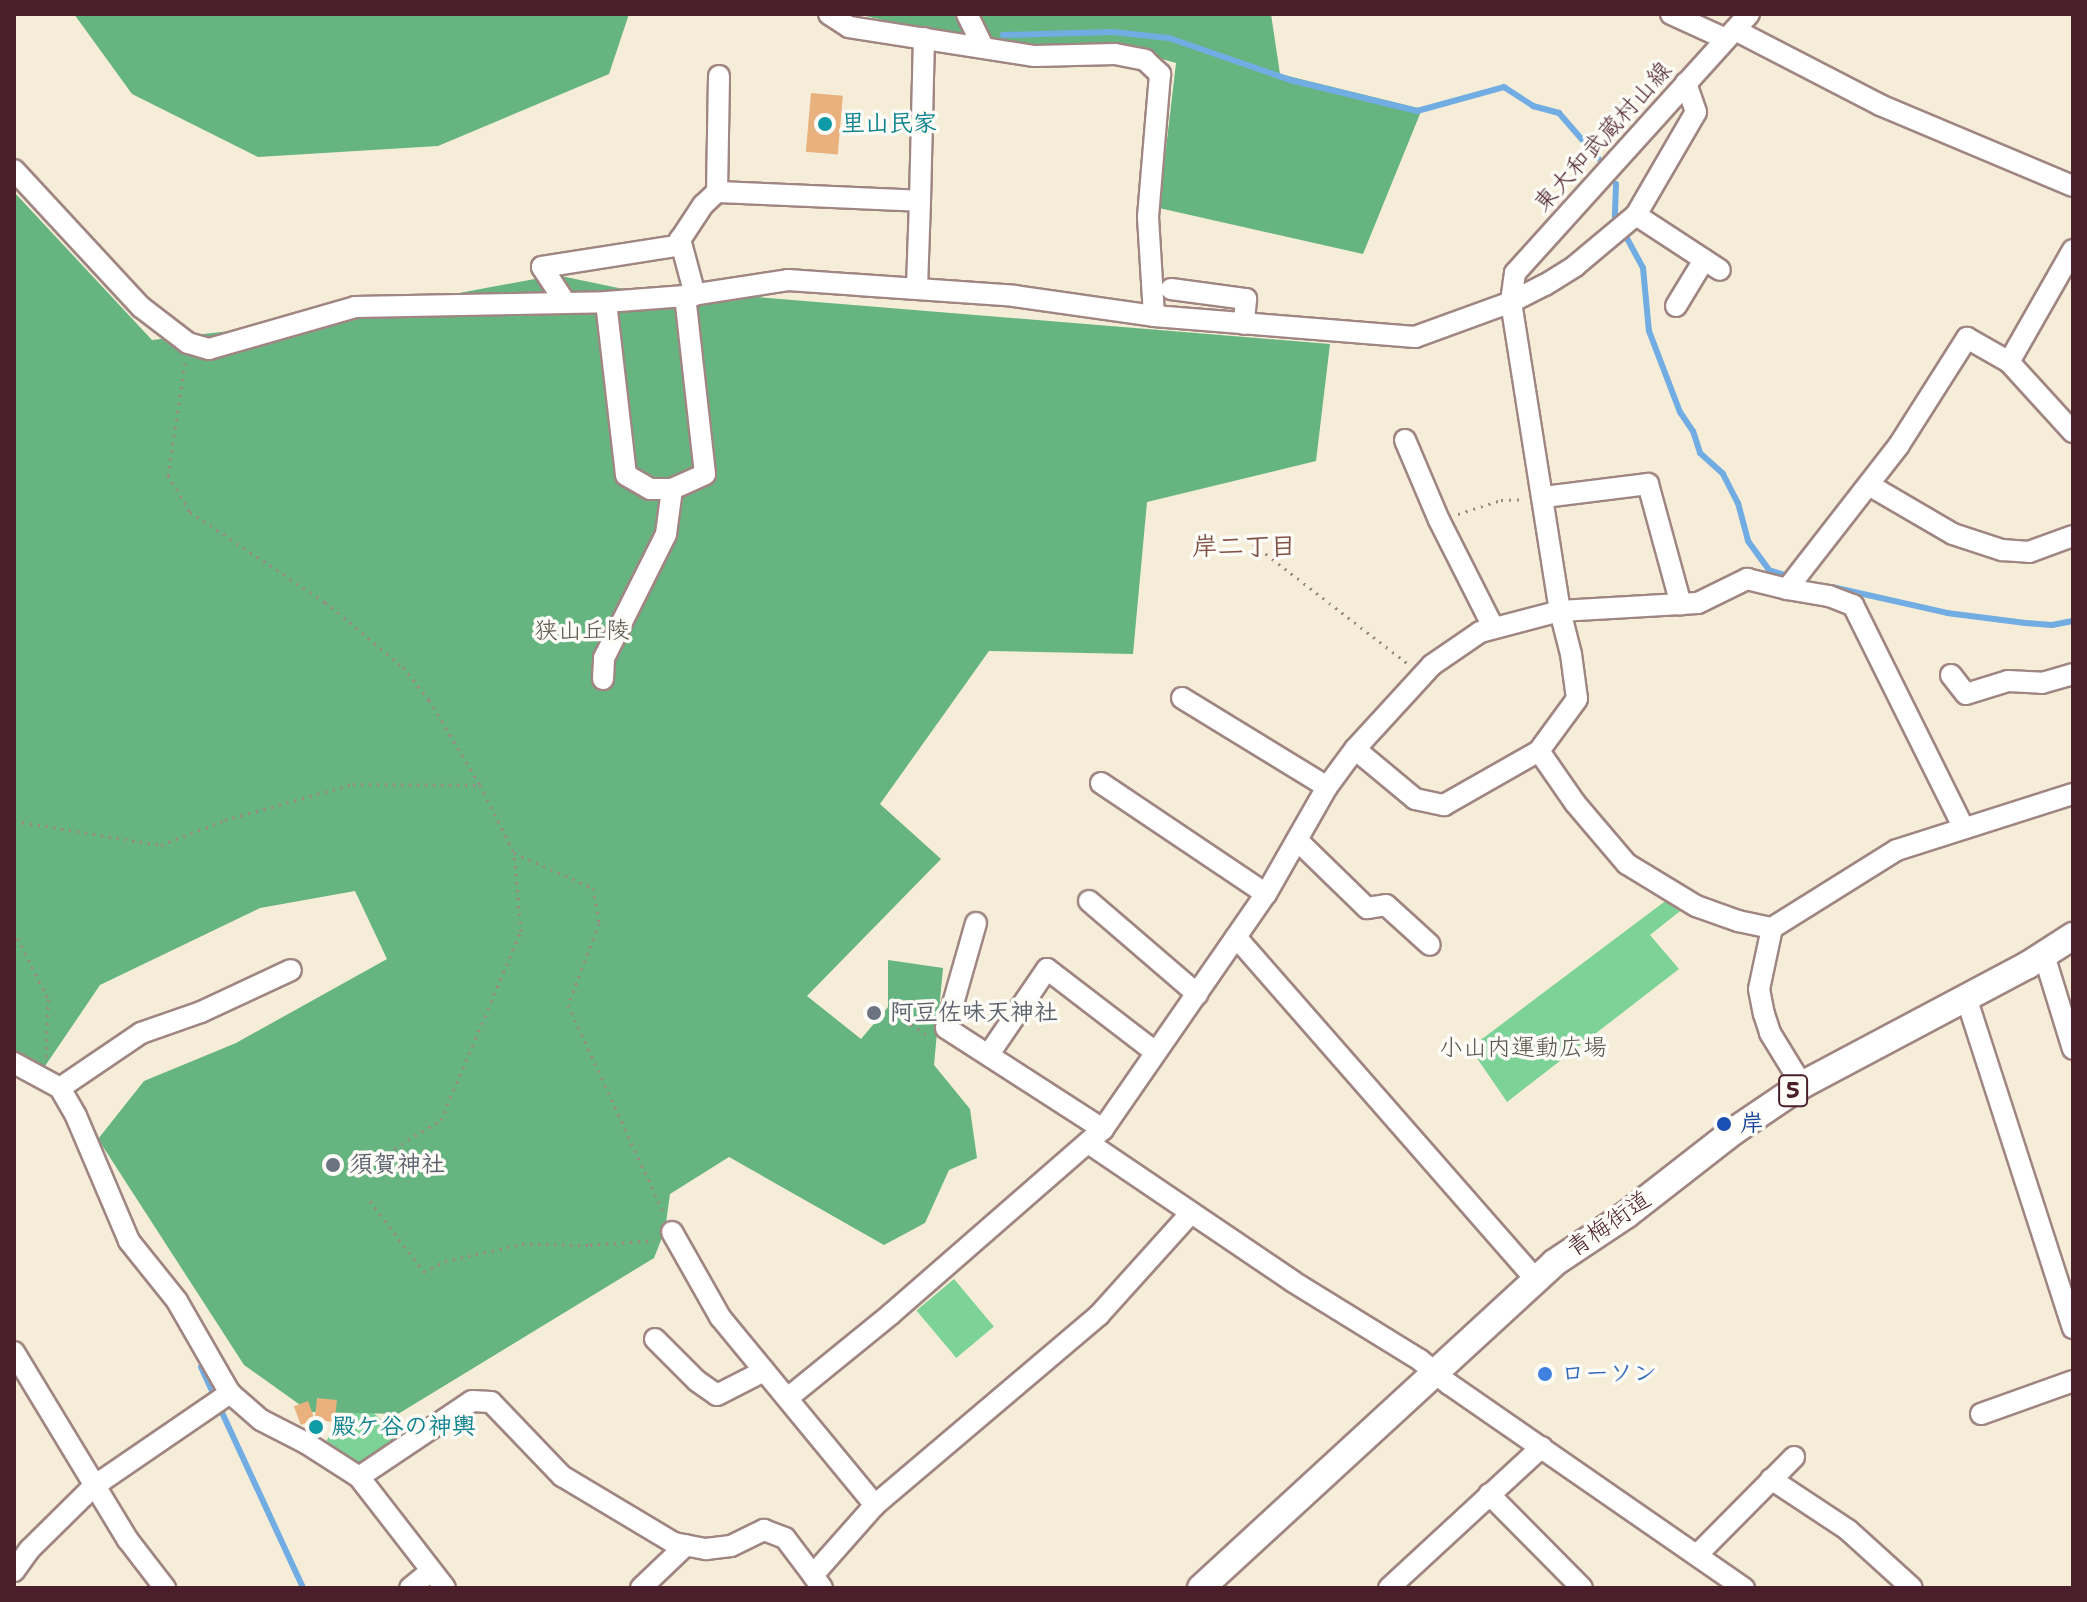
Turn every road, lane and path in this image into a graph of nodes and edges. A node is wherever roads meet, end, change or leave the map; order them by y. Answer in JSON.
{"nodes":[{"id":1,"x":829,"y":14,"type":"edge"},
{"id":2,"x":967,"y":14,"type":"edge"},
{"id":3,"x":1671,"y":14,"type":"edge"},
{"id":4,"x":1749,"y":14,"type":"edge"},
{"id":5,"x":1731,"y":34,"type":"junction"},
{"id":6,"x":924,"y":38,"type":"junction"},
{"id":7,"x":983,"y":47,"type":"junction"},
{"id":8,"x":719,"y":76,"type":"dead end"},
{"id":9,"x":1686,"y":83,"type":"junction"},
{"id":10,"x":14,"y":170,"type":"edge"},
{"id":11,"x":2073,"y":186,"type":"edge"},
{"id":12,"x":717,"y":192,"type":"junction"},
{"id":13,"x":920,"y":201,"type":"junction"},
{"id":14,"x":1625,"y":224,"type":"junction"},
{"id":15,"x":680,"y":239,"type":"junction"},
{"id":16,"x":2073,"y":250,"type":"edge"},
{"id":17,"x":917,"y":288,"type":"junction"},
{"id":18,"x":1171,"y":289,"type":"dead end"},
{"id":19,"x":690,"y":296,"type":"junction"},
{"id":20,"x":565,"y":302,"type":"junction"},
{"id":21,"x":606,"y":302,"type":"junction"},
{"id":22,"x":1511,"y":302,"type":"junction"},
{"id":23,"x":1676,"y":306,"type":"dead end"},
{"id":24,"x":1154,"y":316,"type":"junction"},
{"id":25,"x":1244,"y":324,"type":"junction"},
{"id":26,"x":188,"y":343,"type":"junction"},
{"id":27,"x":2009,"y":362,"type":"junction"},
{"id":28,"x":2073,"y":432,"type":"edge"},
{"id":29,"x":1405,"y":440,"type":"dead end"},
{"id":30,"x":1869,"y":485,"type":"junction"},
{"id":31,"x":672,"y":489,"type":"junction"},
{"id":32,"x":1544,"y":497,"type":"junction"},
{"id":33,"x":1439,"y":520,"type":"junction"},
{"id":34,"x":2073,"y":536,"type":"edge"},
{"id":35,"x":1253,"y":544,"type":"dead end"},
{"id":36,"x":1793,"y":581,"type":"junction"},
{"id":37,"x":1681,"y":605,"type":"junction"},
{"id":38,"x":1560,"y":611,"type":"junction"},
{"id":39,"x":1493,"y":627,"type":"junction"},
{"id":40,"x":2073,"y":674,"type":"edge"},
{"id":41,"x":1423,"y":675,"type":"junction"},
{"id":42,"x":1951,"y":675,"type":"dead end"},
{"id":43,"x":603,"y":679,"type":"dead end"},
{"id":44,"x":1182,"y":698,"type":"dead end"},
{"id":45,"x":1355,"y":749,"type":"junction"},
{"id":46,"x":1539,"y":751,"type":"junction"},
{"id":47,"x":1101,"y":783,"type":"dead end"},
{"id":48,"x":480,"y":785,"type":"junction"},
{"id":49,"x":1327,"y":787,"type":"junction"},
{"id":50,"x":2073,"y":794,"type":"edge"},
{"id":51,"x":14,"y":821,"type":"edge"},
{"id":52,"x":1963,"y":827,"type":"junction"},
{"id":53,"x":1297,"y":840,"type":"junction"},
{"id":54,"x":514,"y":853,"type":"junction"},
{"id":55,"x":1266,"y":894,"type":"junction"},
{"id":56,"x":1089,"y":901,"type":"dead end"},
{"id":57,"x":976,"y":923,"type":"dead end"},
{"id":58,"x":1772,"y":928,"type":"junction"},
{"id":59,"x":14,"y":931,"type":"edge"},
{"id":60,"x":2073,"y":936,"type":"edge"},
{"id":61,"x":1236,"y":937,"type":"junction"},
{"id":62,"x":1430,"y":945,"type":"dead end"},
{"id":63,"x":2044,"y":955,"type":"junction"},
{"id":64,"x":291,"y":970,"type":"dead end"},
{"id":65,"x":1197,"y":994,"type":"junction"},
{"id":66,"x":1966,"y":997,"type":"junction"},
{"id":67,"x":2073,"y":1049,"type":"edge"},
{"id":68,"x":1155,"y":1052,"type":"junction"},
{"id":69,"x":989,"y":1054,"type":"junction"},
{"id":70,"x":14,"y":1063,"type":"edge"},
{"id":71,"x":53,"y":1083,"type":"junction"},
{"id":72,"x":1802,"y":1085,"type":"junction"},
{"id":73,"x":1096,"y":1137,"type":"junction"},
{"id":74,"x":374,"y":1161,"type":"dead end"},
{"id":75,"x":370,"y":1201,"type":"dead end"},
{"id":76,"x":1191,"y":1213,"type":"junction"},
{"id":77,"x":673,"y":1235,"type":"junction"},
{"id":78,"x":1534,"y":1278,"type":"junction"},
{"id":79,"x":2073,"y":1328,"type":"edge"},
{"id":80,"x":655,"y":1339,"type":"dead end"},
{"id":81,"x":14,"y":1352,"type":"edge"},
{"id":82,"x":764,"y":1371,"type":"junction"},
{"id":83,"x":1433,"y":1372,"type":"junction"},
{"id":84,"x":2073,"y":1381,"type":"edge"},
{"id":85,"x":230,"y":1393,"type":"junction"},
{"id":86,"x":789,"y":1397,"type":"junction"},
{"id":87,"x":1981,"y":1414,"type":"dead end"},
{"id":88,"x":1542,"y":1447,"type":"junction"},
{"id":89,"x":1794,"y":1457,"type":"dead end"},
{"id":90,"x":359,"y":1477,"type":"junction"},
{"id":91,"x":1771,"y":1479,"type":"junction"},
{"id":92,"x":94,"y":1486,"type":"junction"},
{"id":93,"x":1489,"y":1494,"type":"junction"},
{"id":94,"x":875,"y":1505,"type":"junction"},
{"id":95,"x":686,"y":1545,"type":"junction"},
{"id":96,"x":1697,"y":1555,"type":"junction"},
{"id":97,"x":14,"y":1571,"type":"edge"},
{"id":98,"x":431,"y":1571,"type":"junction"},
{"id":99,"x":818,"y":1581,"type":"edge"},
{"id":100,"x":165,"y":1588,"type":"edge"},
{"id":101,"x":410,"y":1588,"type":"edge"},
{"id":102,"x":445,"y":1588,"type":"edge"},
{"id":103,"x":641,"y":1588,"type":"edge"},
{"id":104,"x":1202,"y":1588,"type":"edge"},
{"id":105,"x":1389,"y":1588,"type":"edge"},
{"id":106,"x":1582,"y":1588,"type":"edge"},
{"id":107,"x":1744,"y":1588,"type":"edge"},
{"id":108,"x":1912,"y":1588,"type":"edge"}],
"edges":[{"from":1,"to":6,"type":"street"},
{"from":2,"to":7,"type":"street"},
{"from":3,"to":5,"type":"street"},
{"from":4,"to":5,"type":"street","name":"東大和武蔵村山線"},
{"from":5,"to":9,"type":"street","name":"東大和武蔵村山線"},
{"from":5,"to":11,"type":"street"},
{"from":6,"to":7,"type":"street"},
{"from":6,"to":13,"type":"street"},
{"from":7,"to":24,"type":"street"},
{"from":8,"to":12,"type":"street"},
{"from":9,"to":14,"type":"street"},
{"from":9,"to":22,"type":"street","name":"東大和武蔵村山線"},
{"from":10,"to":26,"type":"street"},
{"from":12,"to":13,"type":"street"},
{"from":12,"to":15,"type":"street"},
{"from":13,"to":17,"type":"street"},
{"from":14,"to":22,"type":"street"},
{"from":14,"to":23,"type":"street"},
{"from":15,"to":19,"type":"street"},
{"from":15,"to":20,"type":"street"},
{"from":16,"to":27,"type":"street"},
{"from":17,"to":19,"type":"street"},
{"from":17,"to":24,"type":"street"},
{"from":18,"to":25,"type":"street"},
{"from":19,"to":21,"type":"street"},
{"from":19,"to":31,"type":"street"},
{"from":20,"to":21,"type":"street"},
{"from":20,"to":26,"type":"street"},
{"from":21,"to":31,"type":"street"},
{"from":22,"to":25,"type":"street"},
{"from":22,"to":32,"type":"street"},
{"from":24,"to":25,"type":"street"},
{"from":26,"to":48,"type":"path"},
{"from":27,"to":28,"type":"street"},
{"from":27,"to":30,"type":"street"},
{"from":29,"to":33,"type":"street"},
{"from":30,"to":34,"type":"street"},
{"from":30,"to":36,"type":"street"},
{"from":31,"to":43,"type":"street"},
{"from":32,"to":33,"type":"path"},
{"from":32,"to":37,"type":"street"},
{"from":32,"to":38,"type":"street"},
{"from":33,"to":39,"type":"street"},
{"from":35,"to":41,"type":"path"},
{"from":36,"to":37,"type":"street"},
{"from":36,"to":52,"type":"street"},
{"from":37,"to":38,"type":"street"},
{"from":38,"to":39,"type":"street"},
{"from":38,"to":46,"type":"street"},
{"from":39,"to":41,"type":"street"},
{"from":40,"to":42,"type":"street"},
{"from":41,"to":45,"type":"street"},
{"from":44,"to":49,"type":"street"},
{"from":45,"to":46,"type":"street"},
{"from":45,"to":49,"type":"street"},
{"from":46,"to":58,"type":"street"},
{"from":47,"to":55,"type":"street"},
{"from":48,"to":51,"type":"path"},
{"from":48,"to":54,"type":"path"},
{"from":49,"to":53,"type":"street"},
{"from":50,"to":52,"type":"street"},
{"from":52,"to":58,"type":"street"},
{"from":53,"to":55,"type":"street"},
{"from":53,"to":62,"type":"street"},
{"from":54,"to":74,"type":"path"},
{"from":54,"to":77,"type":"path"},
{"from":55,"to":61,"type":"street"},
{"from":56,"to":65,"type":"street"},
{"from":57,"to":69,"type":"street"},
{"from":58,"to":72,"type":"street"},
{"from":59,"to":71,"type":"path"},
{"from":60,"to":63,"type":"main road","name":"青梅街道","number":"5"},
{"from":61,"to":65,"type":"street"},
{"from":61,"to":78,"type":"street"},
{"from":63,"to":66,"type":"main road","name":"青梅街道","number":"5"},
{"from":63,"to":67,"type":"street"},
{"from":64,"to":71,"type":"street"},
{"from":65,"to":68,"type":"street"},
{"from":66,"to":72,"type":"main road","name":"青梅街道","number":"5"},
{"from":66,"to":79,"type":"street"},
{"from":68,"to":69,"type":"street"},
{"from":68,"to":73,"type":"street"},
{"from":69,"to":73,"type":"street"},
{"from":70,"to":71,"type":"street"},
{"from":71,"to":85,"type":"street"},
{"from":72,"to":78,"type":"main road","name":"青梅街道","number":"5"},
{"from":73,"to":76,"type":"street"},
{"from":73,"to":86,"type":"street"},
{"from":75,"to":77,"type":"path"},
{"from":76,"to":83,"type":"street"},
{"from":76,"to":94,"type":"street"},
{"from":77,"to":82,"type":"street"},
{"from":78,"to":83,"type":"main road","name":"青梅街道","number":"5"},
{"from":80,"to":82,"type":"street"},
{"from":81,"to":92,"type":"street"},
{"from":82,"to":86,"type":"street"},
{"from":83,"to":88,"type":"street"},
{"from":83,"to":104,"type":"main road","name":"青梅街道","number":"5"},
{"from":84,"to":87,"type":"street"},
{"from":85,"to":90,"type":"street"},
{"from":85,"to":92,"type":"street"},
{"from":86,"to":94,"type":"street"},
{"from":88,"to":93,"type":"street"},
{"from":88,"to":96,"type":"street"},
{"from":89,"to":91,"type":"street"},
{"from":90,"to":95,"type":"street"},
{"from":90,"to":98,"type":"street"},
{"from":91,"to":96,"type":"street"},
{"from":91,"to":108,"type":"street"},
{"from":92,"to":97,"type":"street"},
{"from":92,"to":100,"type":"street"},
{"from":93,"to":105,"type":"street"},
{"from":93,"to":106,"type":"street"},
{"from":94,"to":99,"type":"street"},
{"from":95,"to":99,"type":"street"},
{"from":95,"to":103,"type":"street"},
{"from":96,"to":107,"type":"street"},
{"from":98,"to":101,"type":"street"},
{"from":98,"to":102,"type":"street"}]}
